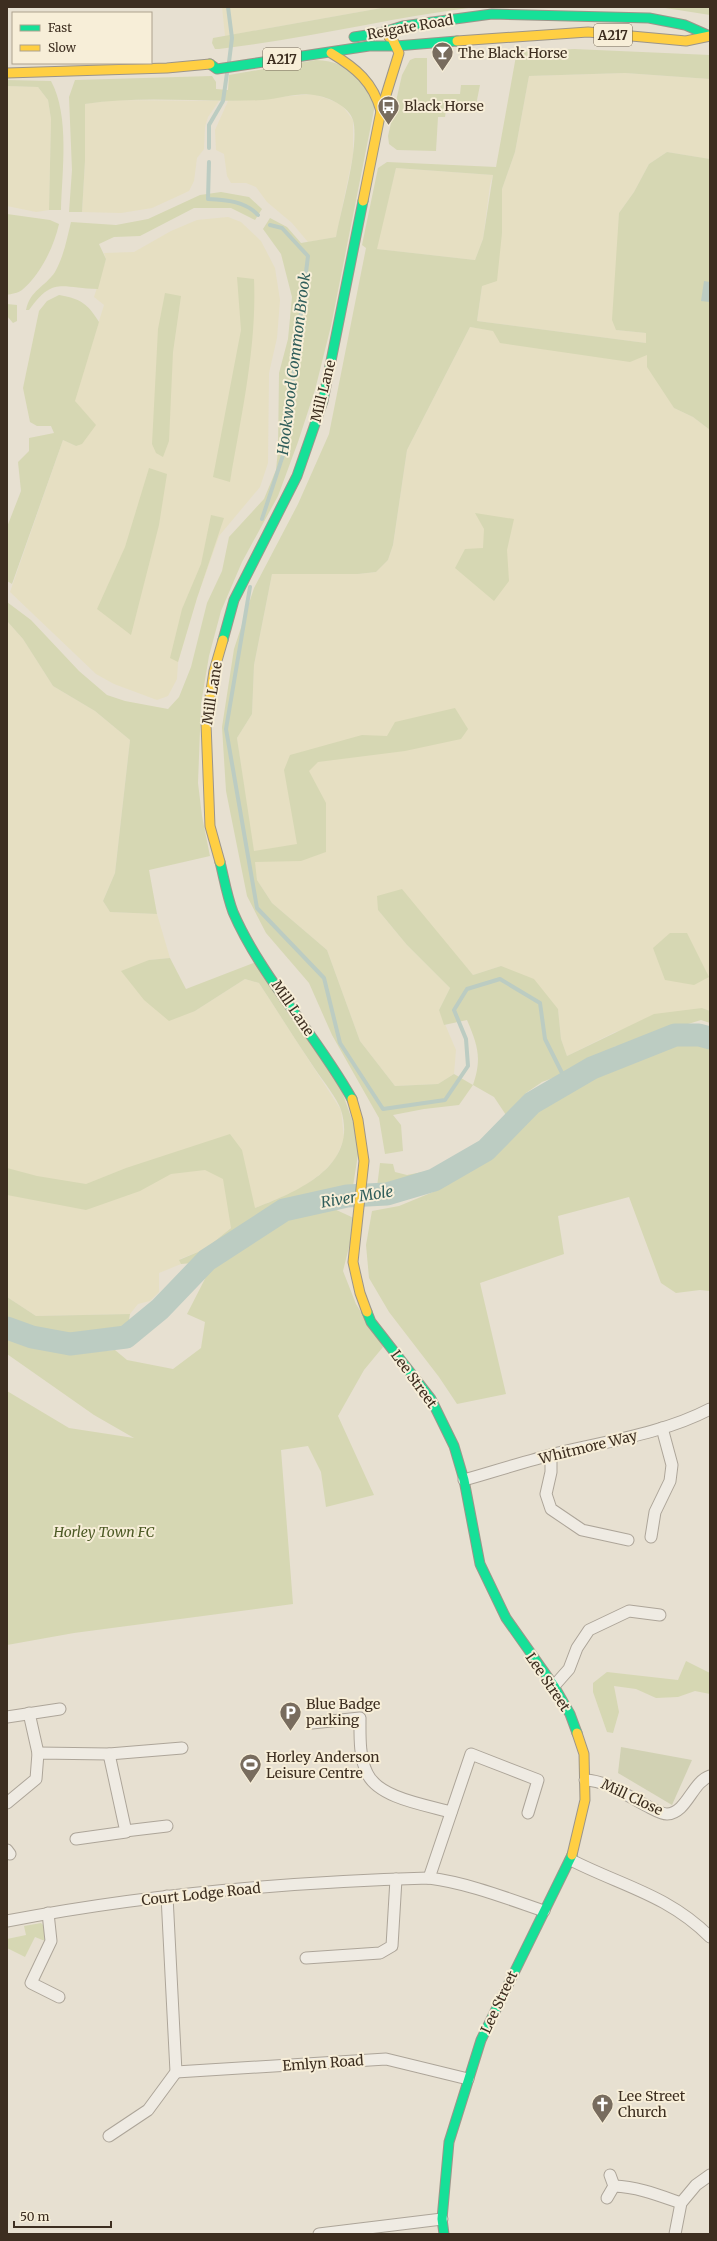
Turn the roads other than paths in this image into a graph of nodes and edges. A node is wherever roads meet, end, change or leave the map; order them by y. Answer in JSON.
{"nodes":[{"id":1,"x":503,"y":7,"type":"edge"},
{"id":2,"x":588,"y":11,"type":"edge"},
{"id":3,"x":492,"y":14,"type":"junction"},
{"id":4,"x":588,"y":32,"type":"junction"},
{"id":5,"x":380,"y":33,"type":"junction"},
{"id":6,"x":710,"y":36,"type":"edge"},
{"id":7,"x":342,"y":38,"type":"dead end"},
{"id":8,"x":396,"y":46,"type":"junction"},
{"id":9,"x":331,"y":53,"type":"junction"},
{"id":10,"x":215,"y":56,"type":"dead end"},
{"id":11,"x":208,"y":63,"type":"junction"},
{"id":12,"x":7,"y":73,"type":"edge"},
{"id":13,"x":381,"y":111,"type":"junction"},
{"id":14,"x":353,"y":1262,"type":"joint"},
{"id":15,"x":710,"y":1409,"type":"edge"},
{"id":16,"x":662,"y":1428,"type":"junction"},
{"id":17,"x":551,"y":1455,"type":"junction"},
{"id":18,"x":464,"y":1480,"type":"junction"},
{"id":19,"x":651,"y":1537,"type":"dead end"},
{"id":20,"x":628,"y":1540,"type":"dead end"},
{"id":21,"x":660,"y":1615,"type":"dead end"},
{"id":22,"x":554,"y":1686,"type":"junction"},
{"id":23,"x":60,"y":1709,"type":"dead end"},
{"id":24,"x":29,"y":1713,"type":"junction"},
{"id":25,"x":7,"y":1716,"type":"edge"},
{"id":26,"x":312,"y":1723,"type":"dead end"},
{"id":27,"x":182,"y":1748,"type":"dead end"},
{"id":28,"x":38,"y":1753,"type":"junction"},
{"id":29,"x":110,"y":1754,"type":"junction"},
{"id":30,"x":710,"y":1776,"type":"edge"},
{"id":31,"x":585,"y":1780,"type":"junction"},
{"id":32,"x":7,"y":1803,"type":"edge"},
{"id":33,"x":451,"y":1812,"type":"junction"},
{"id":34,"x":528,"y":1813,"type":"dead end"},
{"id":35,"x":167,"y":1826,"type":"dead end"},
{"id":36,"x":125,"y":1831,"type":"junction"},
{"id":37,"x":76,"y":1839,"type":"dead end"},
{"id":38,"x":571,"y":1860,"type":"junction"},
{"id":39,"x":429,"y":1878,"type":"junction"},
{"id":40,"x":396,"y":1879,"type":"junction"},
{"id":41,"x":166,"y":1896,"type":"junction"},
{"id":42,"x":544,"y":1911,"type":"junction"},
{"id":43,"x":48,"y":1913,"type":"junction"},
{"id":44,"x":7,"y":1922,"type":"edge"},
{"id":45,"x":710,"y":1937,"type":"edge"},
{"id":46,"x":306,"y":1958,"type":"dead end"},
{"id":47,"x":59,"y":1997,"type":"dead end"},
{"id":48,"x":176,"y":2072,"type":"junction"},
{"id":49,"x":468,"y":2079,"type":"junction"},
{"id":50,"x":109,"y":2136,"type":"dead end"},
{"id":51,"x":610,"y":2175,"type":"dead end"},
{"id":52,"x":710,"y":2175,"type":"edge"},
{"id":53,"x":614,"y":2186,"type":"junction"},
{"id":54,"x":608,"y":2198,"type":"dead end"},
{"id":55,"x":681,"y":2203,"type":"junction"},
{"id":56,"x":442,"y":2219,"type":"junction"},
{"id":57,"x":319,"y":2234,"type":"edge"},
{"id":58,"x":444,"y":2234,"type":"edge"},
{"id":59,"x":675,"y":2234,"type":"edge"}],
"edges":[{"from":1,"to":3,"type":"street"},
{"from":2,"to":3,"type":"street","name":"Reigate Road","number":"A217"},
{"from":2,"to":4,"type":"street"},
{"from":2,"to":6,"type":"street","name":"Reigate Road","number":"A217"},
{"from":3,"to":5,"type":"street","name":"Reigate Road","number":"A217"},
{"from":4,"to":6,"type":"street","name":"Reigate Road","number":"A217"},
{"from":4,"to":8,"type":"street","name":"Reigate Road","number":"A217"},
{"from":5,"to":7,"type":"street","name":"Reigate Road","number":"A217"},
{"from":5,"to":8,"type":"street"},
{"from":8,"to":9,"type":"street","name":"Reigate Road","number":"A217"},
{"from":8,"to":13,"type":"street","name":"Mill Lane"},
{"from":9,"to":11,"type":"street","name":"Reigate Road","number":"A217"},
{"from":9,"to":13,"type":"street","name":"Mill Lane"},
{"from":10,"to":11,"type":"street"},
{"from":11,"to":12,"type":"street"},
{"from":13,"to":14,"type":"street","name":"Mill Lane"},
{"from":14,"to":18,"type":"street","name":"Lee Street"},
{"from":15,"to":16,"type":"street","name":"Whitmore Way"},
{"from":16,"to":17,"type":"street","name":"Whitmore Way"},
{"from":16,"to":19,"type":"street"},
{"from":17,"to":18,"type":"street","name":"Whitmore Way"},
{"from":17,"to":20,"type":"street"},
{"from":18,"to":22,"type":"street","name":"Lee Street"},
{"from":21,"to":22,"type":"street"},
{"from":22,"to":31,"type":"street","name":"Lee Street"},
{"from":23,"to":24,"type":"street"},
{"from":24,"to":25,"type":"street"},
{"from":24,"to":28,"type":"street"},
{"from":26,"to":33,"type":"street"},
{"from":27,"to":29,"type":"street"},
{"from":28,"to":29,"type":"street"},
{"from":28,"to":32,"type":"street"},
{"from":29,"to":36,"type":"street"},
{"from":30,"to":31,"type":"street","name":"Mill Close"},
{"from":31,"to":38,"type":"street","name":"Lee Street"},
{"from":33,"to":34,"type":"street"},
{"from":33,"to":39,"type":"street"},
{"from":35,"to":36,"type":"street"},
{"from":36,"to":37,"type":"street"},
{"from":38,"to":42,"type":"street","name":"Lee Street"},
{"from":38,"to":45,"type":"street"},
{"from":39,"to":40,"type":"street","name":"Court Lodge Road"},
{"from":39,"to":42,"type":"street","name":"Court Lodge Road"},
{"from":40,"to":41,"type":"street","name":"Court Lodge Road"},
{"from":40,"to":46,"type":"street"},
{"from":41,"to":43,"type":"street","name":"Court Lodge Road"},
{"from":41,"to":48,"type":"street"},
{"from":42,"to":49,"type":"street","name":"Lee Street"},
{"from":43,"to":44,"type":"street","name":"Court Lodge Road"},
{"from":43,"to":47,"type":"street"},
{"from":48,"to":49,"type":"street","name":"Emlyn Road"},
{"from":48,"to":50,"type":"street"},
{"from":49,"to":56,"type":"street","name":"Lee Street"},
{"from":51,"to":53,"type":"street"},
{"from":52,"to":55,"type":"street"},
{"from":53,"to":54,"type":"street"},
{"from":53,"to":55,"type":"street"},
{"from":55,"to":59,"type":"street"},
{"from":56,"to":57,"type":"street"},
{"from":56,"to":58,"type":"street","name":"Lee Street"}]}
